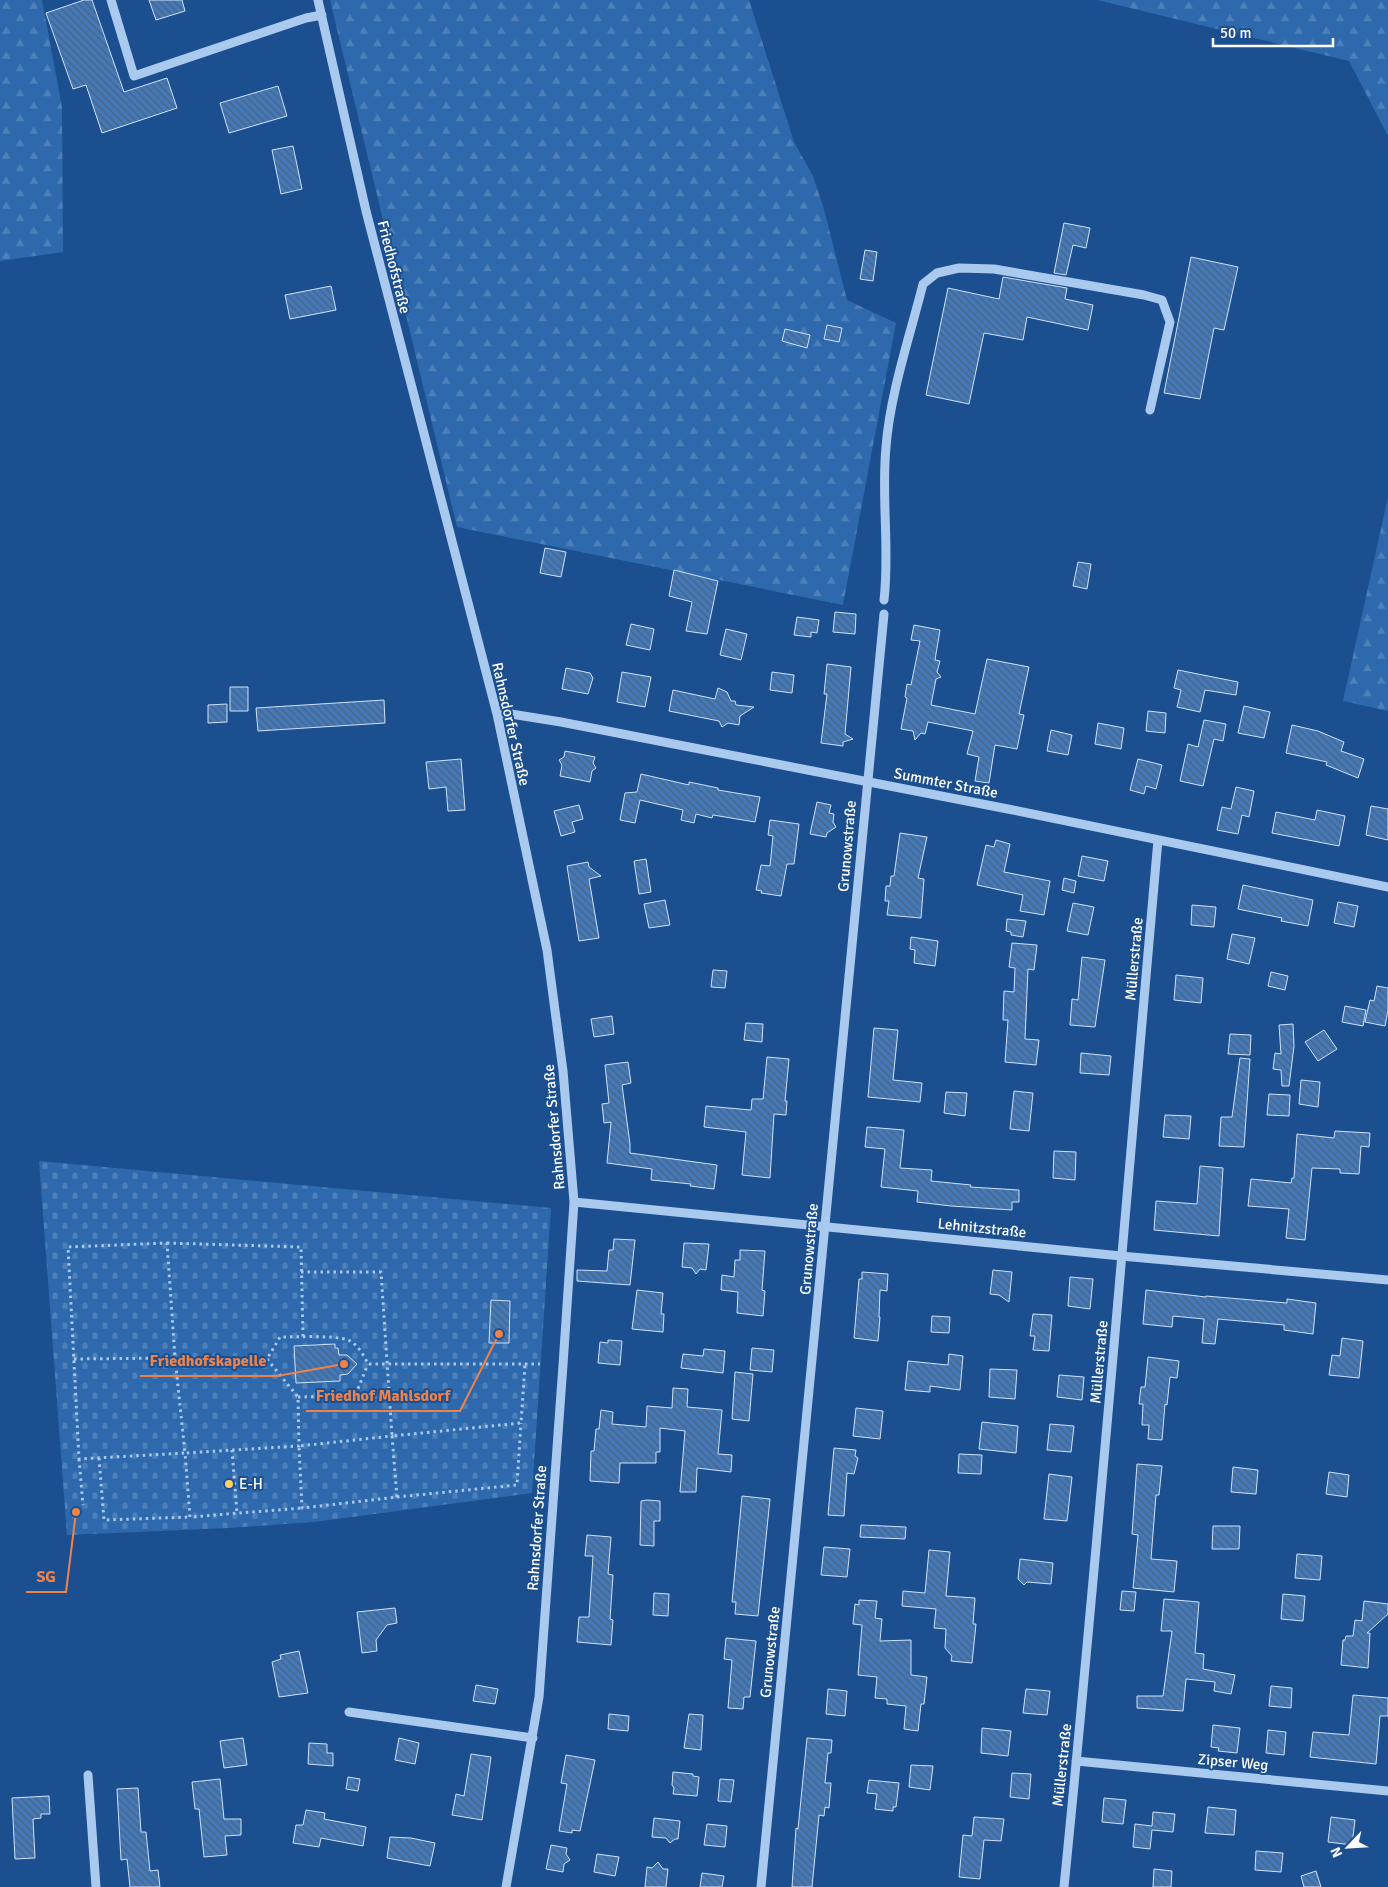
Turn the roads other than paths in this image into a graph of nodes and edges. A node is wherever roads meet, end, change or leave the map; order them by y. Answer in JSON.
{"nodes":[{"id":1,"x":110,"y":0,"type":"edge"},
{"id":2,"x":318,"y":0,"type":"edge"},
{"id":3,"x":322,"y":15,"type":"junction"},
{"id":4,"x":1150,"y":410,"type":"dead end"},
{"id":5,"x":447,"y":524,"type":"joint"},
{"id":6,"x":884,"y":600,"type":"dead end"},
{"id":7,"x":884,"y":614,"type":"dead end"},
{"id":8,"x":497,"y":714,"type":"junction"},
{"id":9,"x":867,"y":782,"type":"junction"},
{"id":10,"x":1158,"y":840,"type":"junction"},
{"id":11,"x":1388,"y":887,"type":"edge"},
{"id":12,"x":574,"y":1202,"type":"junction"},
{"id":13,"x":825,"y":1226,"type":"junction"},
{"id":14,"x":1121,"y":1256,"type":"junction"},
{"id":15,"x":1388,"y":1280,"type":"edge"},
{"id":16,"x":349,"y":1712,"type":"dead end"},
{"id":17,"x":533,"y":1738,"type":"junction"},
{"id":18,"x":1076,"y":1761,"type":"junction"},
{"id":19,"x":88,"y":1775,"type":"dead end"},
{"id":20,"x":1388,"y":1791,"type":"edge"},
{"id":21,"x":96,"y":1887,"type":"edge"},
{"id":22,"x":506,"y":1887,"type":"edge"},
{"id":23,"x":761,"y":1887,"type":"edge"},
{"id":24,"x":1064,"y":1887,"type":"edge"}],
"edges":[{"from":1,"to":3,"type":"street"},
{"from":2,"to":3,"type":"street","name":"Friedhofstraße"},
{"from":3,"to":5,"type":"street","name":"Friedhofstraße"},
{"from":4,"to":6,"type":"street"},
{"from":5,"to":8,"type":"street","name":"Rahnsdorfer Straße"},
{"from":7,"to":9,"type":"street","name":"Grunowstraße"},
{"from":8,"to":9,"type":"street","name":"Summter Straße"},
{"from":8,"to":12,"type":"street","name":"Rahnsdorfer Straße"},
{"from":9,"to":10,"type":"street","name":"Summter Straße"},
{"from":9,"to":13,"type":"street","name":"Grunowstraße"},
{"from":10,"to":11,"type":"street","name":"Summter Straße"},
{"from":10,"to":14,"type":"street","name":"Müllerstraße"},
{"from":12,"to":13,"type":"street","name":"Lehnitzstraße"},
{"from":12,"to":17,"type":"street","name":"Rahnsdorfer Straße"},
{"from":13,"to":14,"type":"street","name":"Lehnitzstraße"},
{"from":13,"to":23,"type":"street","name":"Grunowstraße"},
{"from":14,"to":15,"type":"street","name":"Lehnitzstraße"},
{"from":14,"to":18,"type":"street","name":"Müllerstraße"},
{"from":16,"to":17,"type":"street"},
{"from":17,"to":22,"type":"street","name":"Rahnsdorfer Straße"},
{"from":18,"to":20,"type":"street","name":"Zipser Weg"},
{"from":18,"to":24,"type":"street","name":"Müllerstraße"},
{"from":19,"to":21,"type":"street"}]}
